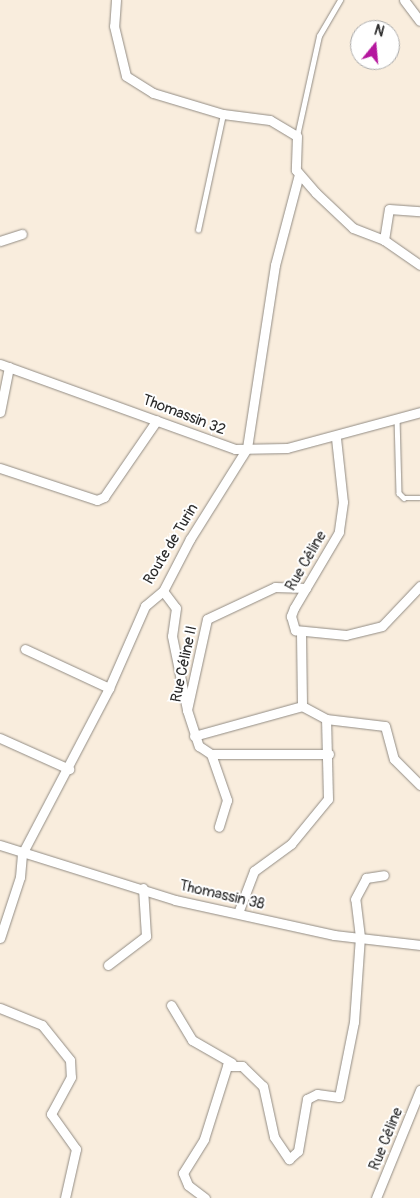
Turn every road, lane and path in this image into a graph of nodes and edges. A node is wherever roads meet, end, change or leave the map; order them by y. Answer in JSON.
{"nodes":[{"id":1,"x":116,"y":0,"type":"edge"},
{"id":2,"x":340,"y":0,"type":"edge"},
{"id":3,"x":404,"y":0,"type":"edge"},
{"id":4,"x":420,"y":21,"type":"edge"},
{"id":5,"x":223,"y":114,"type":"junction"},
{"id":6,"x":297,"y":136,"type":"junction"},
{"id":7,"x":299,"y":174,"type":"junction"},
{"id":8,"x":420,"y":211,"type":"edge"},
{"id":9,"x":198,"y":230,"type":"dead end"},
{"id":10,"x":22,"y":234,"type":"dead end"},
{"id":11,"x":384,"y":240,"type":"junction"},
{"id":12,"x":0,"y":241,"type":"edge"},
{"id":13,"x":420,"y":265,"type":"edge"},
{"id":14,"x":4,"y":366,"type":"edge"},
{"id":15,"x":0,"y":412,"type":"edge"},
{"id":16,"x":420,"y":412,"type":"edge"},
{"id":17,"x":397,"y":416,"type":"junction"},
{"id":18,"x":157,"y":420,"type":"junction"},
{"id":19,"x":336,"y":438,"type":"junction"},
{"id":20,"x":247,"y":448,"type":"junction"},
{"id":21,"x":0,"y":468,"type":"edge"},
{"id":22,"x":420,"y":498,"type":"edge"},
{"id":23,"x":420,"y":586,"type":"edge"},
{"id":24,"x":306,"y":588,"type":"junction"},
{"id":25,"x":163,"y":591,"type":"junction"},
{"id":26,"x":300,"y":633,"type":"junction"},
{"id":27,"x":25,"y":649,"type":"dead end"},
{"id":28,"x":110,"y":688,"type":"junction"},
{"id":29,"x":302,"y":706,"type":"junction"},
{"id":30,"x":187,"y":710,"type":"junction"},
{"id":31,"x":326,"y":719,"type":"junction"},
{"id":32,"x":194,"y":736,"type":"junction"},
{"id":33,"x":0,"y":738,"type":"edge"},
{"id":34,"x":211,"y":754,"type":"junction"},
{"id":35,"x":329,"y":754,"type":"junction"},
{"id":36,"x":69,"y":769,"type":"junction"},
{"id":37,"x":420,"y":785,"type":"edge"},
{"id":38,"x":219,"y":827,"type":"dead end"},
{"id":39,"x":0,"y":845,"type":"edge"},
{"id":40,"x":22,"y":854,"type":"junction"},
{"id":41,"x":384,"y":875,"type":"dead end"},
{"id":42,"x":143,"y":888,"type":"junction"},
{"id":43,"x":238,"y":913,"type":"junction"},
{"id":44,"x":0,"y":938,"type":"edge"},
{"id":45,"x":360,"y":938,"type":"junction"},
{"id":46,"x":420,"y":944,"type":"edge"},
{"id":47,"x":108,"y":965,"type":"dead end"},
{"id":48,"x":171,"y":1005,"type":"dead end"},
{"id":49,"x":0,"y":1008,"type":"edge"},
{"id":50,"x":232,"y":1063,"type":"junction"},
{"id":51,"x":420,"y":1090,"type":"edge"},
{"id":52,"x":65,"y":1198,"type":"edge"},
{"id":53,"x":205,"y":1198,"type":"edge"},
{"id":54,"x":376,"y":1198,"type":"edge"}],
"edges":[{"from":1,"to":5,"type":"street"},
{"from":2,"to":6,"type":"lane"},
{"from":3,"to":4,"type":"street"},
{"from":5,"to":6,"type":"street"},
{"from":5,"to":9,"type":"lane"},
{"from":6,"to":7,"type":"street","name":"Route de Turin"},
{"from":7,"to":11,"type":"street"},
{"from":7,"to":20,"type":"street","name":"Route de Turin"},
{"from":8,"to":11,"type":"street"},
{"from":10,"to":12,"type":"street"},
{"from":11,"to":13,"type":"street"},
{"from":14,"to":15,"type":"street"},
{"from":14,"to":18,"type":"street","name":"Thomassin 32"},
{"from":16,"to":17,"type":"street","name":"Thomassin 32"},
{"from":17,"to":19,"type":"street","name":"Thomassin 32"},
{"from":17,"to":22,"type":"lane"},
{"from":18,"to":20,"type":"street","name":"Thomassin 32"},
{"from":18,"to":21,"type":"street"},
{"from":19,"to":20,"type":"street","name":"Thomassin 32"},
{"from":19,"to":24,"type":"street","name":"Rue Céline"},
{"from":20,"to":25,"type":"street","name":"Route de Turin"},
{"from":23,"to":26,"type":"street"},
{"from":24,"to":26,"type":"street","name":"Rue Céline"},
{"from":24,"to":30,"type":"street","name":"Rue Céline II"},
{"from":25,"to":28,"type":"street","name":"Route de Turin"},
{"from":25,"to":30,"type":"street"},
{"from":26,"to":29,"type":"street","name":"Rue Céline"},
{"from":27,"to":28,"type":"street"},
{"from":28,"to":36,"type":"street","name":"Route de Turin"},
{"from":29,"to":31,"type":"street"},
{"from":29,"to":32,"type":"street"},
{"from":30,"to":32,"type":"street","name":"Rue Céline II"},
{"from":31,"to":35,"type":"street"},
{"from":31,"to":37,"type":"street"},
{"from":32,"to":34,"type":"street","name":"Rue Céline II"},
{"from":33,"to":36,"type":"street"},
{"from":34,"to":35,"type":"street"},
{"from":34,"to":38,"type":"street"},
{"from":35,"to":43,"type":"street"},
{"from":36,"to":40,"type":"street","name":"Route de Turin"},
{"from":39,"to":40,"type":"street","name":"Thomassin 38"},
{"from":40,"to":42,"type":"street","name":"Thomassin 38"},
{"from":40,"to":44,"type":"street","name":"Route de Turin"},
{"from":41,"to":45,"type":"street"},
{"from":42,"to":43,"type":"street","name":"Thomassin 38"},
{"from":42,"to":47,"type":"street"},
{"from":43,"to":45,"type":"street","name":"Thomassin 38"},
{"from":45,"to":46,"type":"street","name":"Thomassin 38"},
{"from":45,"to":50,"type":"street"},
{"from":48,"to":50,"type":"street"},
{"from":49,"to":52,"type":"street"},
{"from":50,"to":53,"type":"street"},
{"from":51,"to":54,"type":"street","name":"Rue Céline"}]}
